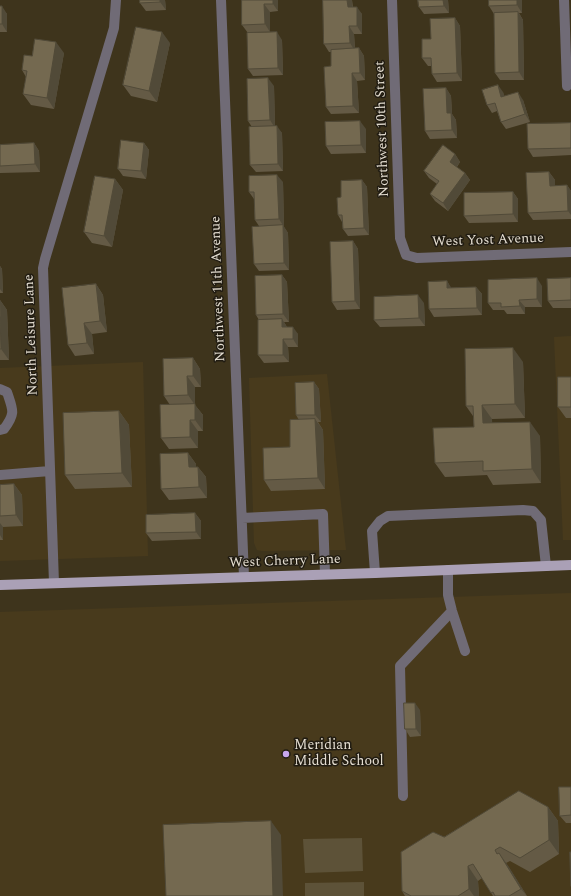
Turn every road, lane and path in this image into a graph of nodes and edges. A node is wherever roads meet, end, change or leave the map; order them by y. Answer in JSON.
{"nodes":[{"id":1,"x":116,"y":0,"type":"edge"},
{"id":2,"x":221,"y":0,"type":"edge"},
{"id":3,"x":392,"y":0,"type":"edge"},
{"id":4,"x":564,"y":0,"type":"edge"},
{"id":5,"x":568,"y":15,"type":"edge"},
{"id":6,"x":567,"y":86,"type":"dead end"},
{"id":7,"x":571,"y":252,"type":"edge"},
{"id":8,"x":406,"y":255,"type":"joint"},
{"id":9,"x":0,"y":390,"type":"edge"},
{"id":10,"x":0,"y":430,"type":"edge"},
{"id":11,"x":50,"y":471,"type":"junction"},
{"id":12,"x":0,"y":475,"type":"edge"},
{"id":13,"x":242,"y":518,"type":"junction"},
{"id":14,"x":571,"y":565,"type":"edge"},
{"id":15,"x":546,"y":566,"type":"junction"},
{"id":16,"x":448,"y":570,"type":"junction"},
{"id":17,"x":375,"y":573,"type":"junction"},
{"id":18,"x":325,"y":574,"type":"junction"},
{"id":19,"x":244,"y":577,"type":"junction"},
{"id":20,"x":54,"y":583,"type":"junction"},
{"id":21,"x":0,"y":585,"type":"edge"},
{"id":22,"x":452,"y":611,"type":"junction"},
{"id":23,"x":465,"y":651,"type":"dead end"},
{"id":24,"x":403,"y":796,"type":"dead end"}],
"edges":[{"from":1,"to":11,"type":"street","name":"North Leisure Lane"},
{"from":2,"to":13,"type":"street","name":"Northwest 11th Avenue"},
{"from":3,"to":8,"type":"street","name":"Northwest 10th Street"},
{"from":4,"to":5,"type":"street"},
{"from":5,"to":6,"type":"street"},
{"from":7,"to":8,"type":"street","name":"West Yost Avenue"},
{"from":9,"to":10,"type":"street"},
{"from":11,"to":12,"type":"street"},
{"from":11,"to":20,"type":"street","name":"North Leisure Lane"},
{"from":13,"to":18,"type":"street"},
{"from":13,"to":19,"type":"street","name":"Northwest 11th Avenue"},
{"from":14,"to":15,"type":"main road","name":"West Cherry Lane"},
{"from":15,"to":16,"type":"main road","name":"West Cherry Lane"},
{"from":15,"to":17,"type":"street"},
{"from":16,"to":17,"type":"main road","name":"West Cherry Lane"},
{"from":16,"to":22,"type":"street"},
{"from":17,"to":18,"type":"main road","name":"West Cherry Lane"},
{"from":18,"to":19,"type":"main road","name":"West Cherry Lane"},
{"from":19,"to":20,"type":"main road","name":"West Cherry Lane"},
{"from":20,"to":21,"type":"main road","name":"West Cherry Lane"},
{"from":22,"to":23,"type":"street"},
{"from":22,"to":24,"type":"street"}]}
